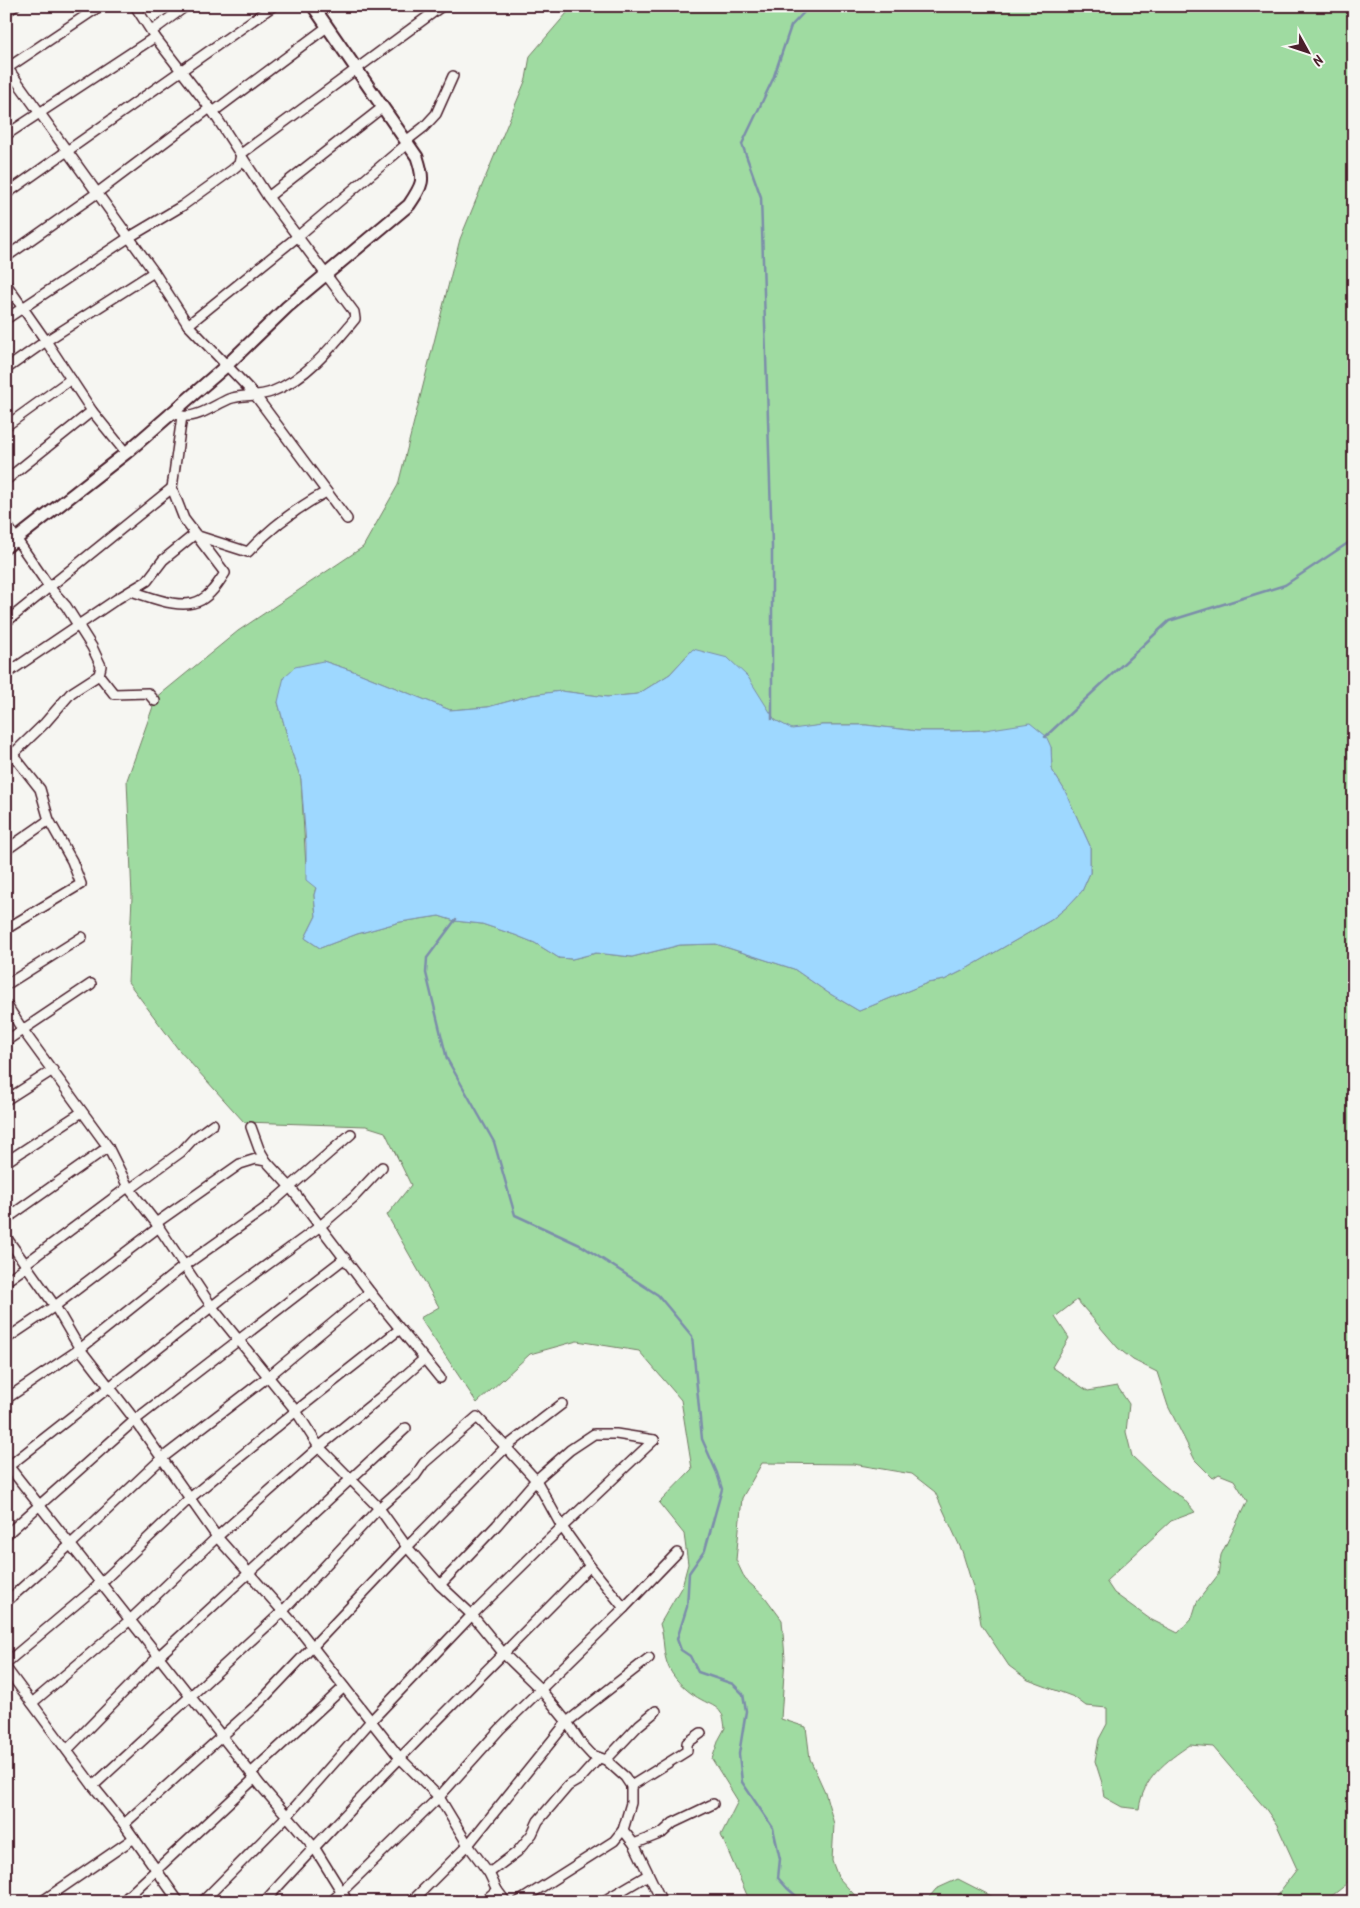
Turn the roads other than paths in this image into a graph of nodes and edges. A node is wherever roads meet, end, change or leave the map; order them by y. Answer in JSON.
{"nodes":[{"id":1,"x":15,"y":6,"type":"edge"},
{"id":2,"x":100,"y":6,"type":"edge"},
{"id":3,"x":135,"y":6,"type":"edge"},
{"id":4,"x":186,"y":6,"type":"edge"},
{"id":5,"x":273,"y":6,"type":"edge"},
{"id":6,"x":313,"y":6,"type":"edge"},
{"id":7,"x":442,"y":6,"type":"edge"},
{"id":8,"x":6,"y":12,"type":"edge"},
{"id":9,"x":327,"y":27,"type":"junction"},
{"id":10,"x":153,"y":34,"type":"junction"},
{"id":11,"x":7,"y":68,"type":"edge"},
{"id":12,"x":357,"y":69,"type":"junction"},
{"id":13,"x":182,"y":72,"type":"junction"},
{"id":14,"x":453,"y":76,"type":"dead end"},
{"id":15,"x":383,"y":106,"type":"junction"},
{"id":16,"x":212,"y":110,"type":"junction"},
{"id":17,"x":41,"y":114,"type":"junction"},
{"id":18,"x":6,"y":135,"type":"edge"},
{"id":19,"x":407,"y":142,"type":"junction"},
{"id":20,"x":68,"y":152,"type":"junction"},
{"id":21,"x":241,"y":154,"type":"junction"},
{"id":22,"x":97,"y":193,"type":"junction"},
{"id":23,"x":6,"y":194,"type":"edge"},
{"id":24,"x":268,"y":197,"type":"junction"},
{"id":25,"x":297,"y":237,"type":"junction"},
{"id":26,"x":128,"y":238,"type":"junction"},
{"id":27,"x":6,"y":257,"type":"edge"},
{"id":28,"x":154,"y":272,"type":"junction"},
{"id":29,"x":326,"y":275,"type":"junction"},
{"id":30,"x":6,"y":284,"type":"edge"},
{"id":31,"x":23,"y":308,"type":"junction"},
{"id":32,"x":6,"y":319,"type":"edge"},
{"id":33,"x":188,"y":325,"type":"junction"},
{"id":34,"x":46,"y":341,"type":"junction"},
{"id":35,"x":226,"y":366,"type":"junction"},
{"id":36,"x":6,"y":369,"type":"edge"},
{"id":37,"x":71,"y":379,"type":"junction"},
{"id":38,"x":255,"y":395,"type":"junction"},
{"id":39,"x":92,"y":411,"type":"junction"},
{"id":40,"x":176,"y":414,"type":"junction"},
{"id":41,"x":6,"y":426,"type":"edge"},
{"id":42,"x":126,"y":453,"type":"junction"},
{"id":43,"x":6,"y":480,"type":"edge"},
{"id":44,"x":172,"y":488,"type":"junction"},
{"id":45,"x":326,"y":492,"type":"junction"},
{"id":46,"x":347,"y":519,"type":"dead end"},
{"id":47,"x":6,"y":524,"type":"edge"},
{"id":48,"x":195,"y":534,"type":"junction"},
{"id":49,"x":16,"y":539,"type":"junction"},
{"id":50,"x":6,"y":547,"type":"edge"},
{"id":51,"x":50,"y":588,"type":"junction"},
{"id":52,"x":131,"y":592,"type":"junction"},
{"id":53,"x":6,"y":622,"type":"edge"},
{"id":54,"x":78,"y":627,"type":"junction"},
{"id":55,"x":6,"y":674,"type":"edge"},
{"id":56,"x":99,"y":676,"type":"junction"},
{"id":57,"x":155,"y":701,"type":"dead end"},
{"id":58,"x":6,"y":746,"type":"edge"},
{"id":59,"x":13,"y":754,"type":"junction"},
{"id":60,"x":49,"y":820,"type":"junction"},
{"id":61,"x":6,"y":850,"type":"edge"},
{"id":62,"x":6,"y":929,"type":"edge"},
{"id":63,"x":82,"y":937,"type":"dead end"},
{"id":64,"x":91,"y":984,"type":"dead end"},
{"id":65,"x":6,"y":985,"type":"edge"},
{"id":66,"x":6,"y":1004,"type":"edge"},
{"id":67,"x":22,"y":1029,"type":"junction"},
{"id":68,"x":6,"y":1041,"type":"edge"},
{"id":69,"x":53,"y":1070,"type":"junction"},
{"id":70,"x":6,"y":1100,"type":"edge"},
{"id":71,"x":82,"y":1112,"type":"junction"},
{"id":72,"x":213,"y":1124,"type":"dead end"},
{"id":73,"x":251,"y":1127,"type":"dead end"},
{"id":74,"x":351,"y":1134,"type":"dead end"},
{"id":75,"x":108,"y":1147,"type":"junction"},
{"id":76,"x":266,"y":1160,"type":"junction"},
{"id":77,"x":6,"y":1162,"type":"edge"},
{"id":78,"x":382,"y":1167,"type":"dead end"},
{"id":79,"x":290,"y":1187,"type":"junction"},
{"id":80,"x":129,"y":1188,"type":"junction"},
{"id":81,"x":6,"y":1219,"type":"edge"},
{"id":82,"x":158,"y":1225,"type":"junction"},
{"id":83,"x":319,"y":1227,"type":"junction"},
{"id":84,"x":6,"y":1238,"type":"edge"},
{"id":85,"x":344,"y":1258,"type":"junction"},
{"id":86,"x":26,"y":1265,"type":"junction"},
{"id":87,"x":184,"y":1266,"type":"junction"},
{"id":88,"x":6,"y":1281,"type":"edge"},
{"id":89,"x":370,"y":1292,"type":"junction"},
{"id":90,"x":55,"y":1306,"type":"junction"},
{"id":91,"x":212,"y":1306,"type":"junction"},
{"id":92,"x":400,"y":1329,"type":"junction"},
{"id":93,"x":6,"y":1339,"type":"edge"},
{"id":94,"x":239,"y":1339,"type":"junction"},
{"id":95,"x":80,"y":1349,"type":"junction"},
{"id":96,"x":424,"y":1359,"type":"junction"},
{"id":97,"x":269,"y":1376,"type":"junction"},
{"id":98,"x":440,"y":1378,"type":"dead end"},
{"id":99,"x":108,"y":1387,"type":"junction"},
{"id":100,"x":6,"y":1399,"type":"edge"},
{"id":101,"x":562,"y":1404,"type":"dead end"},
{"id":102,"x":296,"y":1411,"type":"junction"},
{"id":103,"x":135,"y":1420,"type":"junction"},
{"id":104,"x":406,"y":1428,"type":"dead end"},
{"id":105,"x":319,"y":1447,"type":"junction"},
{"id":106,"x":506,"y":1447,"type":"junction"},
{"id":107,"x":162,"y":1459,"type":"junction"},
{"id":108,"x":7,"y":1466,"type":"edge"},
{"id":109,"x":350,"y":1478,"type":"junction"},
{"id":110,"x":536,"y":1480,"type":"junction"},
{"id":111,"x":190,"y":1498,"type":"junction"},
{"id":112,"x":40,"y":1506,"type":"junction"},
{"id":113,"x":379,"y":1508,"type":"junction"},
{"id":114,"x":562,"y":1527,"type":"junction"},
{"id":115,"x":6,"y":1535,"type":"edge"},
{"id":116,"x":217,"y":1537,"type":"junction"},
{"id":117,"x":70,"y":1545,"type":"junction"},
{"id":118,"x":407,"y":1547,"type":"junction"},
{"id":119,"x":677,"y":1553,"type":"dead end"},
{"id":120,"x":590,"y":1566,"type":"junction"},
{"id":121,"x":249,"y":1574,"type":"junction"},
{"id":122,"x":101,"y":1583,"type":"junction"},
{"id":123,"x":440,"y":1585,"type":"junction"},
{"id":124,"x":6,"y":1602,"type":"edge"},
{"id":125,"x":624,"y":1608,"type":"junction"},
{"id":126,"x":282,"y":1612,"type":"junction"},
{"id":127,"x":472,"y":1615,"type":"junction"},
{"id":128,"x":130,"y":1620,"type":"junction"},
{"id":129,"x":313,"y":1647,"type":"junction"},
{"id":130,"x":504,"y":1654,"type":"junction"},
{"id":131,"x":158,"y":1656,"type":"junction"},
{"id":132,"x":649,"y":1658,"type":"dead end"},
{"id":133,"x":6,"y":1663,"type":"edge"},
{"id":134,"x":6,"y":1668,"type":"edge"},
{"id":135,"x":344,"y":1687,"type":"junction"},
{"id":136,"x":541,"y":1690,"type":"junction"},
{"id":137,"x":191,"y":1696,"type":"junction"},
{"id":138,"x":32,"y":1703,"type":"junction"},
{"id":139,"x":656,"y":1711,"type":"dead end"},
{"id":140,"x":370,"y":1722,"type":"junction"},
{"id":141,"x":567,"y":1722,"type":"junction"},
{"id":142,"x":701,"y":1733,"type":"dead end"},
{"id":143,"x":223,"y":1737,"type":"junction"},
{"id":144,"x":67,"y":1750,"type":"junction"},
{"id":145,"x":400,"y":1758,"type":"junction"},
{"id":146,"x":602,"y":1759,"type":"junction"},
{"id":147,"x":253,"y":1776,"type":"junction"},
{"id":148,"x":93,"y":1786,"type":"junction"},
{"id":149,"x":631,"y":1786,"type":"junction"},
{"id":150,"x":439,"y":1797,"type":"junction"},
{"id":151,"x":713,"y":1804,"type":"dead end"},
{"id":152,"x":287,"y":1816,"type":"junction"},
{"id":153,"x":124,"y":1824,"type":"junction"},
{"id":154,"x":623,"y":1830,"type":"junction"},
{"id":155,"x":134,"y":1838,"type":"junction"},
{"id":156,"x":634,"y":1844,"type":"junction"},
{"id":157,"x":468,"y":1845,"type":"junction"},
{"id":158,"x":314,"y":1847,"type":"junction"},
{"id":159,"x":156,"y":1869,"type":"junction"},
{"id":160,"x":489,"y":1873,"type":"junction"},
{"id":161,"x":648,"y":1875,"type":"junction"},
{"id":162,"x":497,"y":1890,"type":"junction"},
{"id":163,"x":342,"y":1891,"type":"junction"},
{"id":164,"x":41,"y":1902,"type":"edge"},
{"id":165,"x":122,"y":1902,"type":"edge"},
{"id":166,"x":179,"y":1902,"type":"edge"},
{"id":167,"x":202,"y":1902,"type":"edge"},
{"id":168,"x":264,"y":1902,"type":"edge"},
{"id":169,"x":331,"y":1902,"type":"edge"},
{"id":170,"x":348,"y":1902,"type":"edge"},
{"id":171,"x":409,"y":1902,"type":"edge"},
{"id":172,"x":483,"y":1902,"type":"edge"},
{"id":173,"x":506,"y":1902,"type":"edge"},
{"id":174,"x":518,"y":1902,"type":"edge"},
{"id":175,"x":602,"y":1902,"type":"edge"},
{"id":176,"x":662,"y":1902,"type":"edge"}],
"edges":[{"from":1,"to":8,"type":"street"},
{"from":2,"to":11,"type":"street"},
{"from":3,"to":10,"type":"street"},
{"from":4,"to":10,"type":"street"},
{"from":5,"to":13,"type":"street"},
{"from":6,"to":9,"type":"street"},
{"from":7,"to":12,"type":"street"},
{"from":9,"to":12,"type":"street"},
{"from":9,"to":16,"type":"street"},
{"from":10,"to":13,"type":"street"},
{"from":10,"to":17,"type":"street"},
{"from":11,"to":17,"type":"street"},
{"from":12,"to":15,"type":"street"},
{"from":12,"to":21,"type":"street"},
{"from":13,"to":16,"type":"street"},
{"from":13,"to":20,"type":"street"},
{"from":14,"to":19,"type":"street"},
{"from":15,"to":19,"type":"street"},
{"from":15,"to":24,"type":"street"},
{"from":16,"to":21,"type":"street"},
{"from":16,"to":22,"type":"street"},
{"from":17,"to":18,"type":"street"},
{"from":17,"to":20,"type":"street"},
{"from":19,"to":25,"type":"street"},
{"from":19,"to":29,"type":"street"},
{"from":20,"to":22,"type":"street"},
{"from":20,"to":23,"type":"street"},
{"from":21,"to":24,"type":"street"},
{"from":21,"to":26,"type":"street"},
{"from":22,"to":26,"type":"street"},
{"from":22,"to":27,"type":"street"},
{"from":24,"to":25,"type":"street"},
{"from":25,"to":29,"type":"street"},
{"from":25,"to":33,"type":"street"},
{"from":26,"to":28,"type":"street"},
{"from":26,"to":31,"type":"street"},
{"from":28,"to":33,"type":"street"},
{"from":28,"to":34,"type":"street"},
{"from":29,"to":35,"type":"street"},
{"from":29,"to":38,"type":"street"},
{"from":30,"to":31,"type":"street"},
{"from":31,"to":32,"type":"street"},
{"from":31,"to":34,"type":"street"},
{"from":33,"to":35,"type":"street"},
{"from":34,"to":36,"type":"street"},
{"from":34,"to":37,"type":"street"},
{"from":35,"to":38,"type":"street"},
{"from":35,"to":40,"type":"street"},
{"from":37,"to":39,"type":"street"},
{"from":37,"to":41,"type":"street"},
{"from":38,"to":40,"type":"street"},
{"from":38,"to":45,"type":"street"},
{"from":39,"to":42,"type":"street"},
{"from":39,"to":43,"type":"street"},
{"from":40,"to":42,"type":"street"},
{"from":40,"to":44,"type":"street"},
{"from":42,"to":49,"type":"street"},
{"from":44,"to":48,"type":"street"},
{"from":44,"to":51,"type":"street"},
{"from":45,"to":46,"type":"street"},
{"from":45,"to":48,"type":"street"},
{"from":47,"to":49,"type":"street"},
{"from":48,"to":52,"type":"street"},
{"from":48,"to":52,"type":"street"},
{"from":49,"to":50,"type":"street"},
{"from":49,"to":51,"type":"street"},
{"from":51,"to":53,"type":"street"},
{"from":51,"to":54,"type":"street"},
{"from":52,"to":54,"type":"street"},
{"from":54,"to":55,"type":"street"},
{"from":54,"to":56,"type":"street"},
{"from":56,"to":57,"type":"street"},
{"from":56,"to":59,"type":"street"},
{"from":58,"to":59,"type":"street"},
{"from":59,"to":60,"type":"street"},
{"from":60,"to":61,"type":"street"},
{"from":60,"to":62,"type":"street"},
{"from":63,"to":65,"type":"street"},
{"from":64,"to":67,"type":"street"},
{"from":66,"to":67,"type":"street"},
{"from":67,"to":68,"type":"street"},
{"from":67,"to":69,"type":"street"},
{"from":69,"to":70,"type":"street"},
{"from":69,"to":71,"type":"street"},
{"from":71,"to":75,"type":"street"},
{"from":71,"to":77,"type":"street"},
{"from":72,"to":80,"type":"street"},
{"from":73,"to":76,"type":"street"},
{"from":74,"to":79,"type":"street"},
{"from":75,"to":80,"type":"street"},
{"from":75,"to":81,"type":"street"},
{"from":76,"to":79,"type":"street"},
{"from":76,"to":82,"type":"street"},
{"from":78,"to":83,"type":"street"},
{"from":79,"to":83,"type":"street"},
{"from":79,"to":87,"type":"street"},
{"from":80,"to":82,"type":"street"},
{"from":80,"to":86,"type":"street"},
{"from":82,"to":87,"type":"street"},
{"from":82,"to":90,"type":"street"},
{"from":83,"to":85,"type":"street"},
{"from":83,"to":91,"type":"street"},
{"from":84,"to":86,"type":"street"},
{"from":85,"to":89,"type":"street"},
{"from":85,"to":94,"type":"street"},
{"from":86,"to":88,"type":"street"},
{"from":86,"to":90,"type":"street"},
{"from":87,"to":91,"type":"street"},
{"from":87,"to":95,"type":"street"},
{"from":89,"to":92,"type":"street"},
{"from":89,"to":97,"type":"street"},
{"from":90,"to":93,"type":"street"},
{"from":90,"to":95,"type":"street"},
{"from":91,"to":94,"type":"street"},
{"from":91,"to":99,"type":"street"},
{"from":92,"to":96,"type":"street"},
{"from":92,"to":102,"type":"street"},
{"from":94,"to":97,"type":"street"},
{"from":94,"to":103,"type":"street"},
{"from":95,"to":99,"type":"street"},
{"from":95,"to":100,"type":"street"},
{"from":96,"to":98,"type":"street"},
{"from":96,"to":105,"type":"street"},
{"from":97,"to":102,"type":"street"},
{"from":97,"to":107,"type":"street"},
{"from":99,"to":103,"type":"street"},
{"from":99,"to":108,"type":"street"},
{"from":101,"to":106,"type":"street"},
{"from":102,"to":105,"type":"street"},
{"from":102,"to":111,"type":"street"},
{"from":103,"to":107,"type":"street"},
{"from":103,"to":112,"type":"street"},
{"from":104,"to":109,"type":"street"},
{"from":105,"to":109,"type":"street"},
{"from":105,"to":116,"type":"street"},
{"from":106,"to":110,"type":"street"},
{"from":106,"to":113,"type":"street"},
{"from":106,"to":118,"type":"street"},
{"from":107,"to":111,"type":"street"},
{"from":107,"to":117,"type":"street"},
{"from":108,"to":112,"type":"street"},
{"from":109,"to":113,"type":"street"},
{"from":109,"to":121,"type":"street"},
{"from":110,"to":114,"type":"street"},
{"from":110,"to":114,"type":"street"},
{"from":110,"to":123,"type":"street"},
{"from":111,"to":116,"type":"street"},
{"from":111,"to":122,"type":"street"},
{"from":112,"to":115,"type":"street"},
{"from":112,"to":117,"type":"street"},
{"from":113,"to":118,"type":"street"},
{"from":113,"to":126,"type":"street"},
{"from":114,"to":120,"type":"street"},
{"from":114,"to":127,"type":"street"},
{"from":116,"to":121,"type":"street"},
{"from":116,"to":128,"type":"street"},
{"from":117,"to":122,"type":"street"},
{"from":117,"to":124,"type":"street"},
{"from":118,"to":123,"type":"street"},
{"from":118,"to":129,"type":"street"},
{"from":119,"to":125,"type":"street"},
{"from":120,"to":125,"type":"street"},
{"from":120,"to":130,"type":"street"},
{"from":121,"to":126,"type":"street"},
{"from":121,"to":131,"type":"street"},
{"from":122,"to":128,"type":"street"},
{"from":122,"to":133,"type":"street"},
{"from":123,"to":127,"type":"street"},
{"from":125,"to":136,"type":"street"},
{"from":126,"to":129,"type":"street"},
{"from":126,"to":137,"type":"street"},
{"from":127,"to":130,"type":"street"},
{"from":127,"to":140,"type":"street"},
{"from":128,"to":131,"type":"street"},
{"from":128,"to":138,"type":"street"},
{"from":129,"to":135,"type":"street"},
{"from":129,"to":143,"type":"street"},
{"from":130,"to":136,"type":"street"},
{"from":130,"to":145,"type":"street"},
{"from":131,"to":137,"type":"street"},
{"from":131,"to":144,"type":"street"},
{"from":132,"to":141,"type":"street"},
{"from":134,"to":138,"type":"street"},
{"from":135,"to":140,"type":"street"},
{"from":135,"to":147,"type":"street"},
{"from":136,"to":141,"type":"street"},
{"from":136,"to":150,"type":"street"},
{"from":137,"to":143,"type":"street"},
{"from":137,"to":148,"type":"street"},
{"from":138,"to":144,"type":"street"},
{"from":139,"to":146,"type":"street"},
{"from":140,"to":145,"type":"street"},
{"from":140,"to":152,"type":"street"},
{"from":141,"to":146,"type":"street"},
{"from":141,"to":157,"type":"street"},
{"from":142,"to":149,"type":"street"},
{"from":143,"to":147,"type":"street"},
{"from":143,"to":153,"type":"street"},
{"from":144,"to":148,"type":"street"},
{"from":145,"to":150,"type":"street"},
{"from":145,"to":158,"type":"street"},
{"from":146,"to":149,"type":"street"},
{"from":146,"to":160,"type":"street"},
{"from":147,"to":152,"type":"street"},
{"from":147,"to":159,"type":"street"},
{"from":148,"to":153,"type":"street"},
{"from":149,"to":154,"type":"street"},
{"from":150,"to":157,"type":"street"},
{"from":150,"to":163,"type":"street"},
{"from":151,"to":156,"type":"street"},
{"from":152,"to":158,"type":"street"},
{"from":152,"to":167,"type":"street"},
{"from":153,"to":155,"type":"street"},
{"from":154,"to":156,"type":"street"},
{"from":154,"to":174,"type":"street"},
{"from":155,"to":159,"type":"street"},
{"from":155,"to":164,"type":"street"},
{"from":156,"to":161,"type":"street"},
{"from":157,"to":160,"type":"street"},
{"from":157,"to":171,"type":"street"},
{"from":158,"to":163,"type":"street"},
{"from":158,"to":168,"type":"street"},
{"from":159,"to":165,"type":"street"},
{"from":159,"to":166,"type":"street"},
{"from":160,"to":162,"type":"street"},
{"from":161,"to":175,"type":"street"},
{"from":161,"to":176,"type":"street"},
{"from":162,"to":172,"type":"street"},
{"from":162,"to":173,"type":"street"},
{"from":163,"to":169,"type":"street"},
{"from":163,"to":170,"type":"street"}]}
